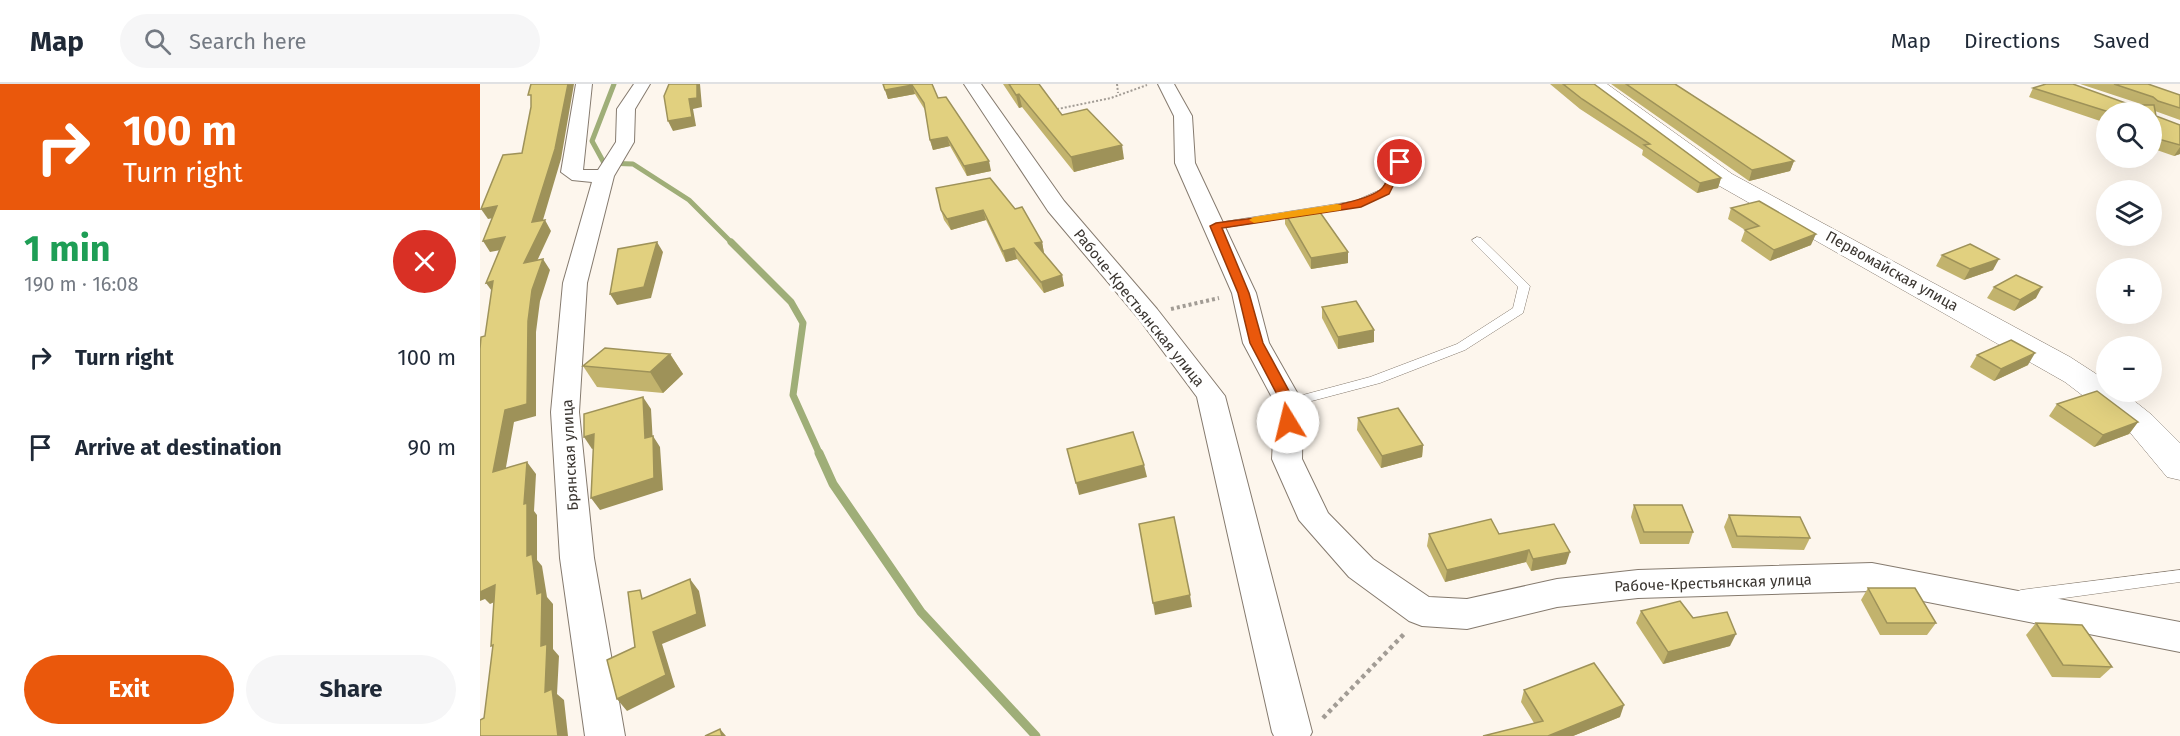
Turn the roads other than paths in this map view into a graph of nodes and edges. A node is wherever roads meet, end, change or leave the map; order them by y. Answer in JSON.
{"nodes":[{"id":1,"x":584,"y":84,"type":"edge"},
{"id":2,"x":642,"y":84,"type":"edge"},
{"id":3,"x":972,"y":84,"type":"edge"},
{"id":4,"x":1166,"y":84,"type":"edge"},
{"id":5,"x":1594,"y":84,"type":"edge"},
{"id":6,"x":1400,"y":162,"type":"dead end"},
{"id":7,"x":604,"y":176,"type":"junction"},
{"id":8,"x":1216,"y":226,"type":"junction"},
{"id":9,"x":1477,"y":240,"type":"dead end"},
{"id":10,"x":1289,"y":404,"type":"junction"},
{"id":11,"x":2180,"y":468,"type":"edge"},
{"id":12,"x":2180,"y":576,"type":"edge"},
{"id":13,"x":1995,"y":601,"type":"junction"},
{"id":14,"x":2180,"y":637,"type":"edge"},
{"id":15,"x":1292,"y":732,"type":"road end"},
{"id":16,"x":605,"y":736,"type":"edge"}],
"edges":[{"from":1,"to":7,"type":"street"},
{"from":2,"to":7,"type":"street","name":"Брянская улица"},
{"from":3,"to":15,"type":"street","name":"Рабоче-Крестьянская улица"},
{"from":4,"to":8,"type":"street"},
{"from":5,"to":11,"type":"street","name":"Первомайская улица"},
{"from":6,"to":8,"type":"lane"},
{"from":7,"to":16,"type":"street","name":"Брянская улица"},
{"from":8,"to":10,"type":"street"},
{"from":9,"to":10,"type":"lane"},
{"from":10,"to":13,"type":"street","name":"Рабоче-Крестьянская улица"},
{"from":12,"to":13,"type":"lane"},
{"from":13,"to":14,"type":"street","name":"Рабоче-Крестьянская улица"}]}
